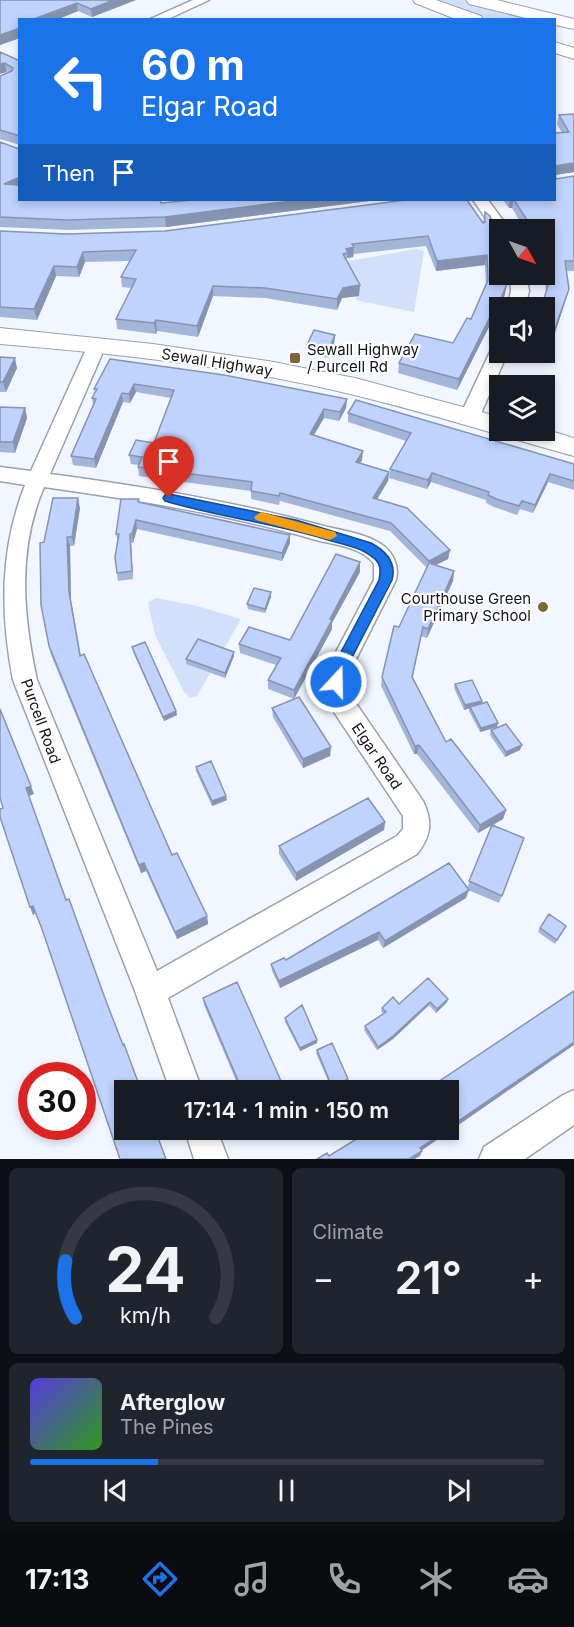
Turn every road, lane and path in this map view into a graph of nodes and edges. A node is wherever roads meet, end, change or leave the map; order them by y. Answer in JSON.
{"nodes":[{"id":1,"x":203,"y":0,"type":"edge"},
{"id":2,"x":421,"y":0,"type":"edge"},
{"id":3,"x":475,"y":0,"type":"edge"},
{"id":4,"x":508,"y":0,"type":"edge"},
{"id":5,"x":574,"y":15,"type":"edge"},
{"id":6,"x":159,"y":18,"type":"edge"},
{"id":7,"x":470,"y":18,"type":"edge"},
{"id":8,"x":549,"y":18,"type":"edge"},
{"id":9,"x":556,"y":20,"type":"edge"},
{"id":10,"x":574,"y":24,"type":"edge"},
{"id":11,"x":556,"y":47,"type":"edge"},
{"id":12,"x":574,"y":54,"type":"edge"},
{"id":13,"x":481,"y":201,"type":"edge"},
{"id":14,"x":494,"y":219,"type":"edge"},
{"id":15,"x":0,"y":336,"type":"edge"},
{"id":16,"x":97,"y":345,"type":"junction"},
{"id":17,"x":494,"y":363,"type":"edge"},
{"id":18,"x":469,"y":418,"type":"junction"},
{"id":19,"x":489,"y":423,"type":"edge"},
{"id":20,"x":553,"y":441,"type":"edge"},
{"id":21,"x":574,"y":447,"type":"edge"},
{"id":22,"x":0,"y":474,"type":"edge"},
{"id":23,"x":37,"y":480,"type":"junction"},
{"id":24,"x":150,"y":991,"type":"junction"},
{"id":25,"x":182,"y":1080,"type":"edge"},
{"id":26,"x":574,"y":1106,"type":"edge"},
{"id":27,"x":204,"y":1140,"type":"edge"},
{"id":28,"x":211,"y":1159,"type":"edge"},
{"id":29,"x":496,"y":1159,"type":"edge"}],
"edges":[{"from":1,"to":6,"type":"street"},
{"from":2,"to":7,"type":"street"},
{"from":3,"to":8,"type":"highway"},
{"from":4,"to":5,"type":"highway"},
{"from":9,"to":10,"type":"highway"},
{"from":11,"to":12,"type":"street"},
{"from":13,"to":14,"type":"street"},
{"from":15,"to":16,"type":"street","name":"Sewall Highway"},
{"from":16,"to":18,"type":"street","name":"Sewall Highway"},
{"from":16,"to":23,"type":"street","name":"Purcell Road"},
{"from":17,"to":18,"type":"street"},
{"from":18,"to":19,"type":"street","name":"Sewall Highway"},
{"from":20,"to":21,"type":"street"},
{"from":22,"to":23,"type":"street"},
{"from":23,"to":24,"type":"street","name":"Purcell Road"},
{"from":23,"to":24,"type":"street","name":"Elgar Road"},
{"from":24,"to":25,"type":"street","name":"Purcell Road"},
{"from":26,"to":29,"type":"street"},
{"from":27,"to":28,"type":"street"}]}
